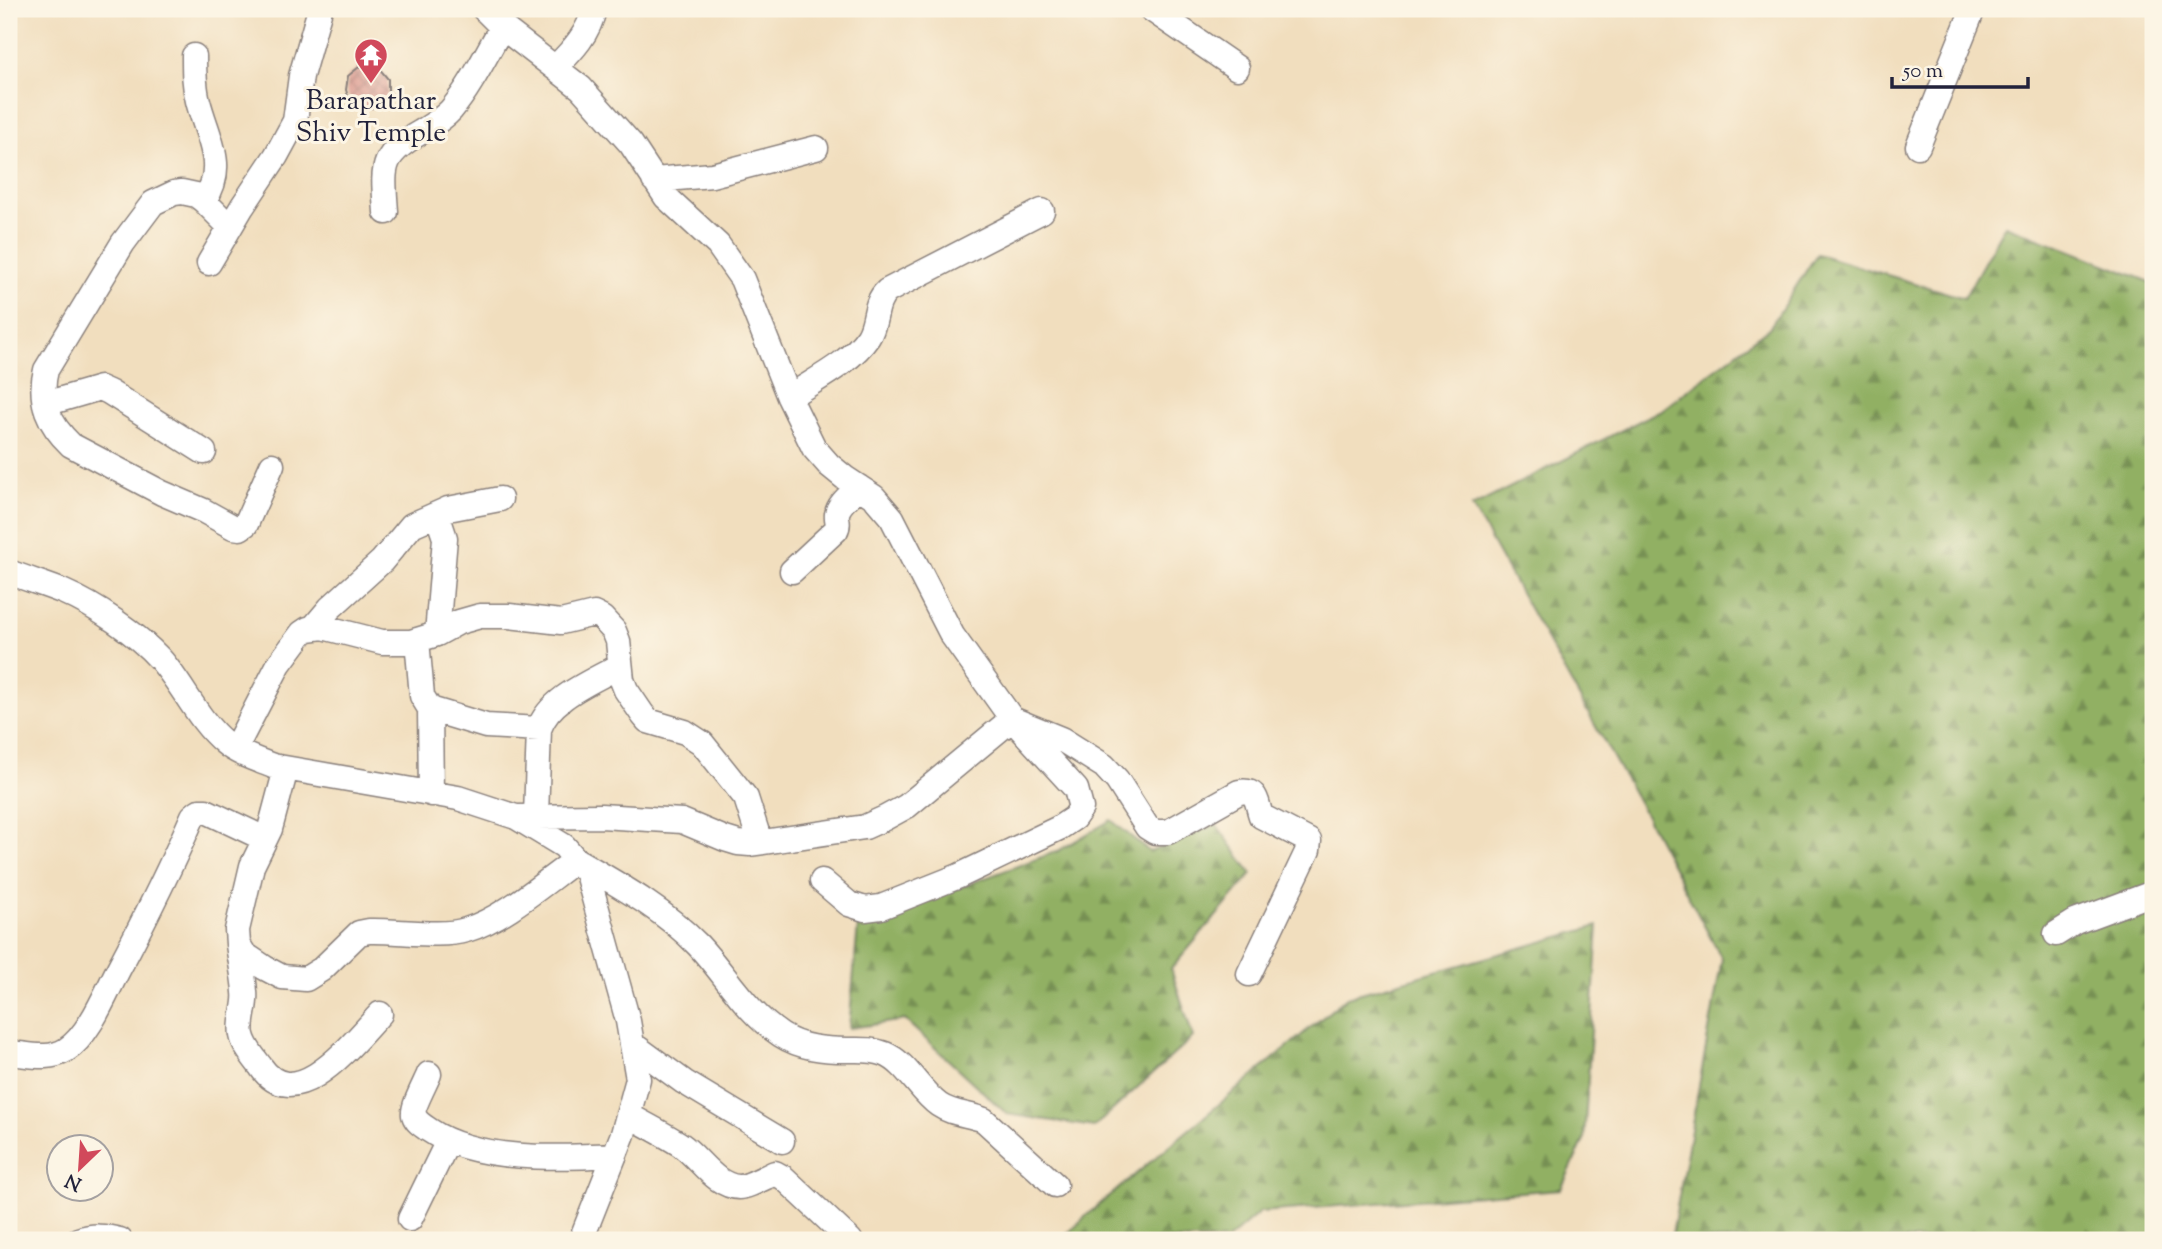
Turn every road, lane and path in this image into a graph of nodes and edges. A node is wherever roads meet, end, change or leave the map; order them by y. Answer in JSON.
{"nodes":[{"id":1,"x":320,"y":9,"type":"edge"},
{"id":2,"x":484,"y":9,"type":"edge"},
{"id":3,"x":594,"y":9,"type":"edge"},
{"id":4,"x":1151,"y":9,"type":"edge"},
{"id":5,"x":1973,"y":9,"type":"edge"},
{"id":6,"x":502,"y":27,"type":"junction"},
{"id":7,"x":194,"y":56,"type":"dead end"},
{"id":8,"x":556,"y":67,"type":"junction"},
{"id":9,"x":1237,"y":68,"type":"dead end"},
{"id":10,"x":1918,"y":146,"type":"dead end"},
{"id":11,"x":816,"y":148,"type":"dead end"},
{"id":12,"x":654,"y":180,"type":"junction"},
{"id":13,"x":204,"y":201,"type":"junction"},
{"id":14,"x":1042,"y":211,"type":"dead end"},
{"id":15,"x":386,"y":212,"type":"dead end"},
{"id":16,"x":230,"y":227,"type":"junction"},
{"id":17,"x":209,"y":263,"type":"dead end"},
{"id":18,"x":789,"y":397,"type":"junction"},
{"id":19,"x":45,"y":404,"type":"junction"},
{"id":20,"x":204,"y":452,"type":"dead end"},
{"id":21,"x":272,"y":465,"type":"dead end"},
{"id":22,"x":859,"y":487,"type":"junction"},
{"id":23,"x":500,"y":499,"type":"dead end"},
{"id":24,"x":437,"y":514,"type":"junction"},
{"id":25,"x":792,"y":571,"type":"dead end"},
{"id":26,"x":9,"y":572,"type":"edge"},
{"id":27,"x":314,"y":626,"type":"junction"},
{"id":28,"x":427,"y":637,"type":"junction"},
{"id":29,"x":620,"y":666,"type":"junction"},
{"id":30,"x":430,"y":709,"type":"junction"},
{"id":31,"x":1012,"y":719,"type":"junction"},
{"id":32,"x":539,"y":729,"type":"junction"},
{"id":33,"x":235,"y":749,"type":"junction"},
{"id":34,"x":286,"y":769,"type":"junction"},
{"id":35,"x":432,"y":794,"type":"junction"},
{"id":36,"x":526,"y":816,"type":"junction"},
{"id":37,"x":265,"y":839,"type":"junction"},
{"id":38,"x":760,"y":842,"type":"junction"},
{"id":39,"x":576,"y":860,"type":"junction"},
{"id":40,"x":822,"y":881,"type":"dead end"},
{"id":41,"x":2153,"y":893,"type":"edge"},
{"id":42,"x":2056,"y":934,"type":"dead end"},
{"id":43,"x":238,"y":944,"type":"junction"},
{"id":44,"x":1249,"y":974,"type":"dead end"},
{"id":45,"x":380,"y":1014,"type":"dead end"},
{"id":46,"x":632,"y":1044,"type":"junction"},
{"id":47,"x":9,"y":1053,"type":"edge"},
{"id":48,"x":429,"y":1074,"type":"dead end"},
{"id":49,"x":628,"y":1115,"type":"junction"},
{"id":50,"x":448,"y":1140,"type":"junction"},
{"id":51,"x":782,"y":1141,"type":"dead end"},
{"id":52,"x":615,"y":1155,"type":"junction"},
{"id":53,"x":1055,"y":1185,"type":"dead end"},
{"id":54,"x":410,"y":1219,"type":"dead end"},
{"id":55,"x":78,"y":1240,"type":"edge"},
{"id":56,"x":120,"y":1240,"type":"edge"},
{"id":57,"x":581,"y":1240,"type":"edge"},
{"id":58,"x":850,"y":1240,"type":"edge"}],
"edges":[{"from":1,"to":16,"type":"street"},
{"from":2,"to":6,"type":"street"},
{"from":3,"to":8,"type":"street"},
{"from":4,"to":9,"type":"street"},
{"from":5,"to":10,"type":"street"},
{"from":6,"to":8,"type":"street"},
{"from":6,"to":15,"type":"street"},
{"from":7,"to":13,"type":"street"},
{"from":8,"to":12,"type":"street"},
{"from":11,"to":12,"type":"street"},
{"from":12,"to":18,"type":"street"},
{"from":13,"to":16,"type":"street"},
{"from":13,"to":19,"type":"street"},
{"from":14,"to":18,"type":"street"},
{"from":16,"to":17,"type":"street"},
{"from":18,"to":22,"type":"street"},
{"from":19,"to":20,"type":"street"},
{"from":19,"to":21,"type":"street"},
{"from":22,"to":25,"type":"street"},
{"from":22,"to":31,"type":"street"},
{"from":23,"to":24,"type":"street"},
{"from":24,"to":27,"type":"street"},
{"from":24,"to":28,"type":"street"},
{"from":26,"to":33,"type":"street"},
{"from":27,"to":28,"type":"street"},
{"from":27,"to":33,"type":"street"},
{"from":28,"to":29,"type":"street"},
{"from":28,"to":30,"type":"street"},
{"from":29,"to":32,"type":"street"},
{"from":29,"to":38,"type":"street"},
{"from":30,"to":32,"type":"street"},
{"from":30,"to":35,"type":"street"},
{"from":31,"to":38,"type":"street"},
{"from":31,"to":40,"type":"street"},
{"from":31,"to":44,"type":"street"},
{"from":32,"to":36,"type":"street"},
{"from":33,"to":34,"type":"street"},
{"from":34,"to":35,"type":"street"},
{"from":34,"to":37,"type":"street"},
{"from":35,"to":36,"type":"street"},
{"from":36,"to":38,"type":"street"},
{"from":36,"to":39,"type":"street"},
{"from":37,"to":43,"type":"street"},
{"from":37,"to":47,"type":"street"},
{"from":39,"to":43,"type":"street"},
{"from":39,"to":46,"type":"street"},
{"from":39,"to":53,"type":"street"},
{"from":41,"to":42,"type":"street"},
{"from":43,"to":45,"type":"street"},
{"from":46,"to":49,"type":"street"},
{"from":46,"to":51,"type":"street"},
{"from":48,"to":50,"type":"street"},
{"from":49,"to":52,"type":"street"},
{"from":49,"to":58,"type":"street"},
{"from":50,"to":52,"type":"street"},
{"from":50,"to":54,"type":"street"},
{"from":52,"to":57,"type":"street"},
{"from":55,"to":56,"type":"street"}]}
